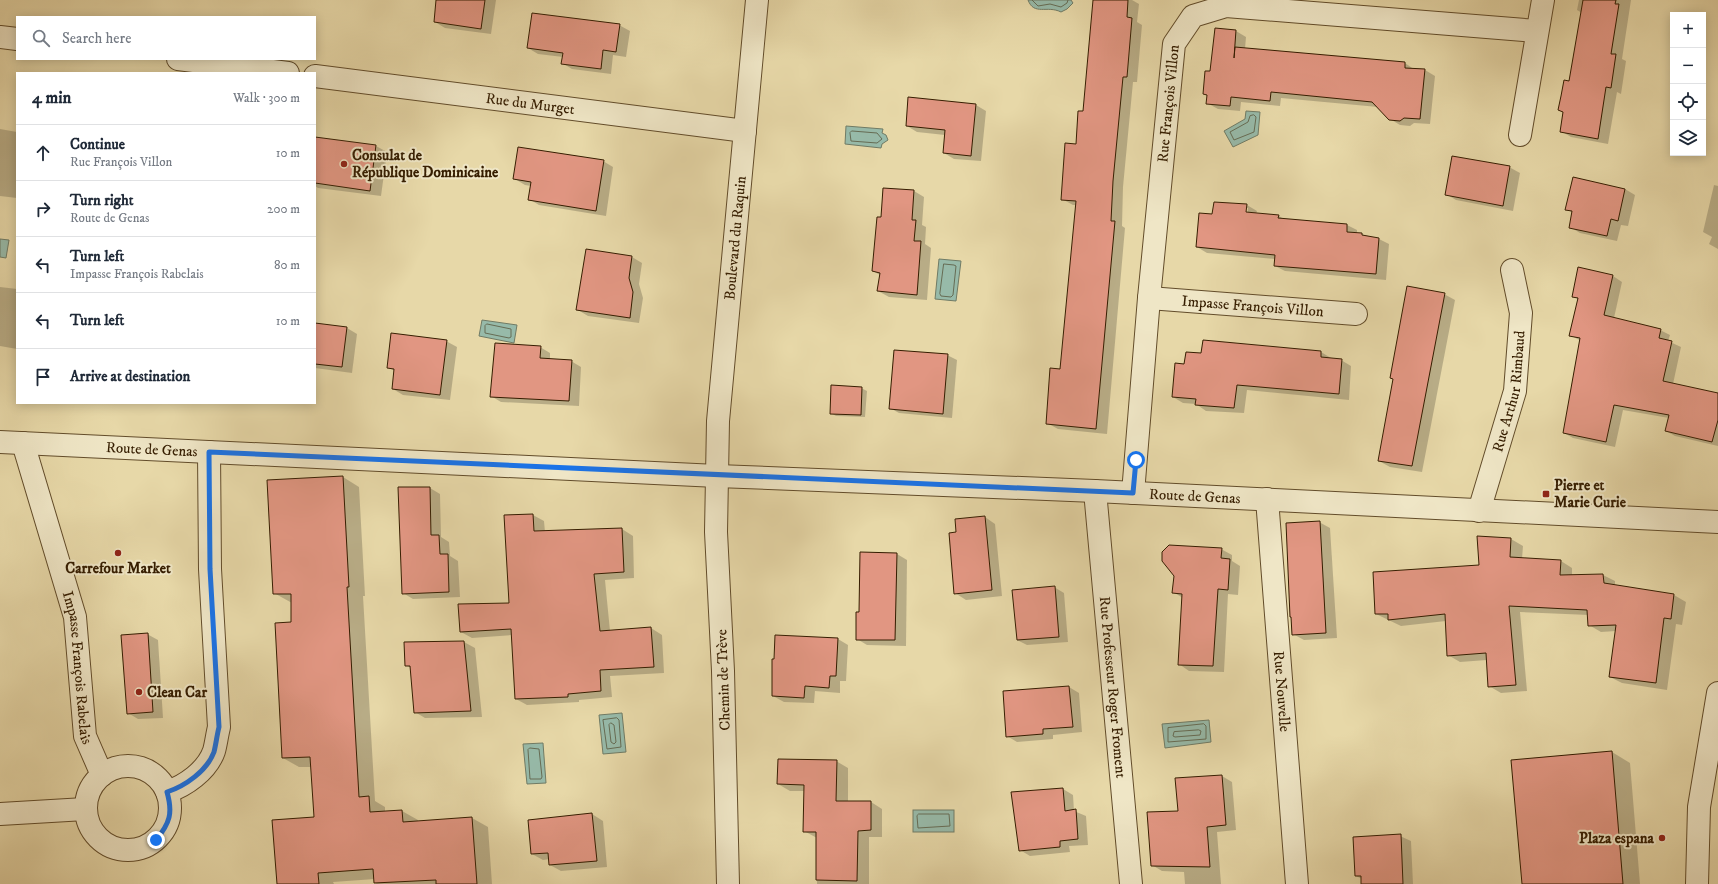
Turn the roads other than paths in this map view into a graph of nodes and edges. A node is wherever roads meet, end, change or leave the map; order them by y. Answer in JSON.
{"nodes":[{"id":1,"x":757,"y":0,"type":"edge"},
{"id":2,"x":1543,"y":0,"type":"edge"},
{"id":3,"x":1537,"y":31,"type":"junction"},
{"id":4,"x":0,"y":37,"type":"edge"},
{"id":5,"x":16,"y":39,"type":"edge"},
{"id":6,"x":186,"y":60,"type":"edge"},
{"id":7,"x":280,"y":72,"type":"edge"},
{"id":8,"x":316,"y":76,"type":"edge"},
{"id":9,"x":745,"y":131,"type":"junction"},
{"id":10,"x":1520,"y":134,"type":"dead end"},
{"id":11,"x":1512,"y":270,"type":"dead end"},
{"id":12,"x":1149,"y":298,"type":"junction"},
{"id":13,"x":1356,"y":314,"type":"dead end"},
{"id":14,"x":0,"y":442,"type":"edge"},
{"id":15,"x":23,"y":443,"type":"junction"},
{"id":16,"x":209,"y":452,"type":"junction"},
{"id":17,"x":717,"y":476,"type":"junction"},
{"id":18,"x":1095,"y":491,"type":"junction"},
{"id":19,"x":1133,"y":493,"type":"junction"},
{"id":20,"x":1267,"y":499,"type":"junction"},
{"id":21,"x":1479,"y":511,"type":"junction"},
{"id":22,"x":1718,"y":522,"type":"edge"},
{"id":23,"x":1718,"y":693,"type":"edge"},
{"id":24,"x":102,"y":775,"type":"junction"},
{"id":25,"x":167,"y":792,"type":"junction"},
{"id":26,"x":85,"y":809,"type":"junction"},
{"id":27,"x":0,"y":814,"type":"edge"},
{"id":28,"x":728,"y":884,"type":"edge"},
{"id":29,"x":1131,"y":884,"type":"edge"},
{"id":30,"x":1297,"y":884,"type":"edge"},
{"id":31,"x":1697,"y":884,"type":"edge"}],
"edges":[{"from":1,"to":9,"type":"street","name":"Boulevard du Raquin"},
{"from":2,"to":3,"type":"street"},
{"from":3,"to":10,"type":"street"},
{"from":3,"to":12,"type":"street","name":"Rue François Villon"},
{"from":4,"to":5,"type":"street"},
{"from":6,"to":7,"type":"street"},
{"from":8,"to":9,"type":"street","name":"Rue du Murget"},
{"from":9,"to":17,"type":"street","name":"Boulevard du Raquin"},
{"from":11,"to":21,"type":"street","name":"Rue Arthur Rimbaud"},
{"from":12,"to":13,"type":"street","name":"Impasse François Villon"},
{"from":12,"to":19,"type":"street","name":"Rue François Villon"},
{"from":14,"to":15,"type":"street","name":"Route de Genas"},
{"from":15,"to":16,"type":"street","name":"Route de Genas"},
{"from":15,"to":24,"type":"street","name":"Impasse François Rabelais"},
{"from":16,"to":17,"type":"street","name":"Route de Genas"},
{"from":16,"to":25,"type":"street"},
{"from":17,"to":18,"type":"street","name":"Route de Genas"},
{"from":17,"to":28,"type":"street","name":"Chemin de Trève"},
{"from":18,"to":19,"type":"street","name":"Route de Genas"},
{"from":18,"to":29,"type":"street","name":"Rue Professeur Roger Froment"},
{"from":19,"to":20,"type":"street","name":"Route de Genas"},
{"from":20,"to":21,"type":"street","name":"Route de Genas"},
{"from":20,"to":30,"type":"street","name":"Rue Nouvelle"},
{"from":21,"to":22,"type":"street","name":"Route de Genas"},
{"from":23,"to":31,"type":"street"},
{"from":24,"to":25,"type":"street"},
{"from":24,"to":26,"type":"street"},
{"from":25,"to":26,"type":"street"},
{"from":26,"to":27,"type":"street"}]}
